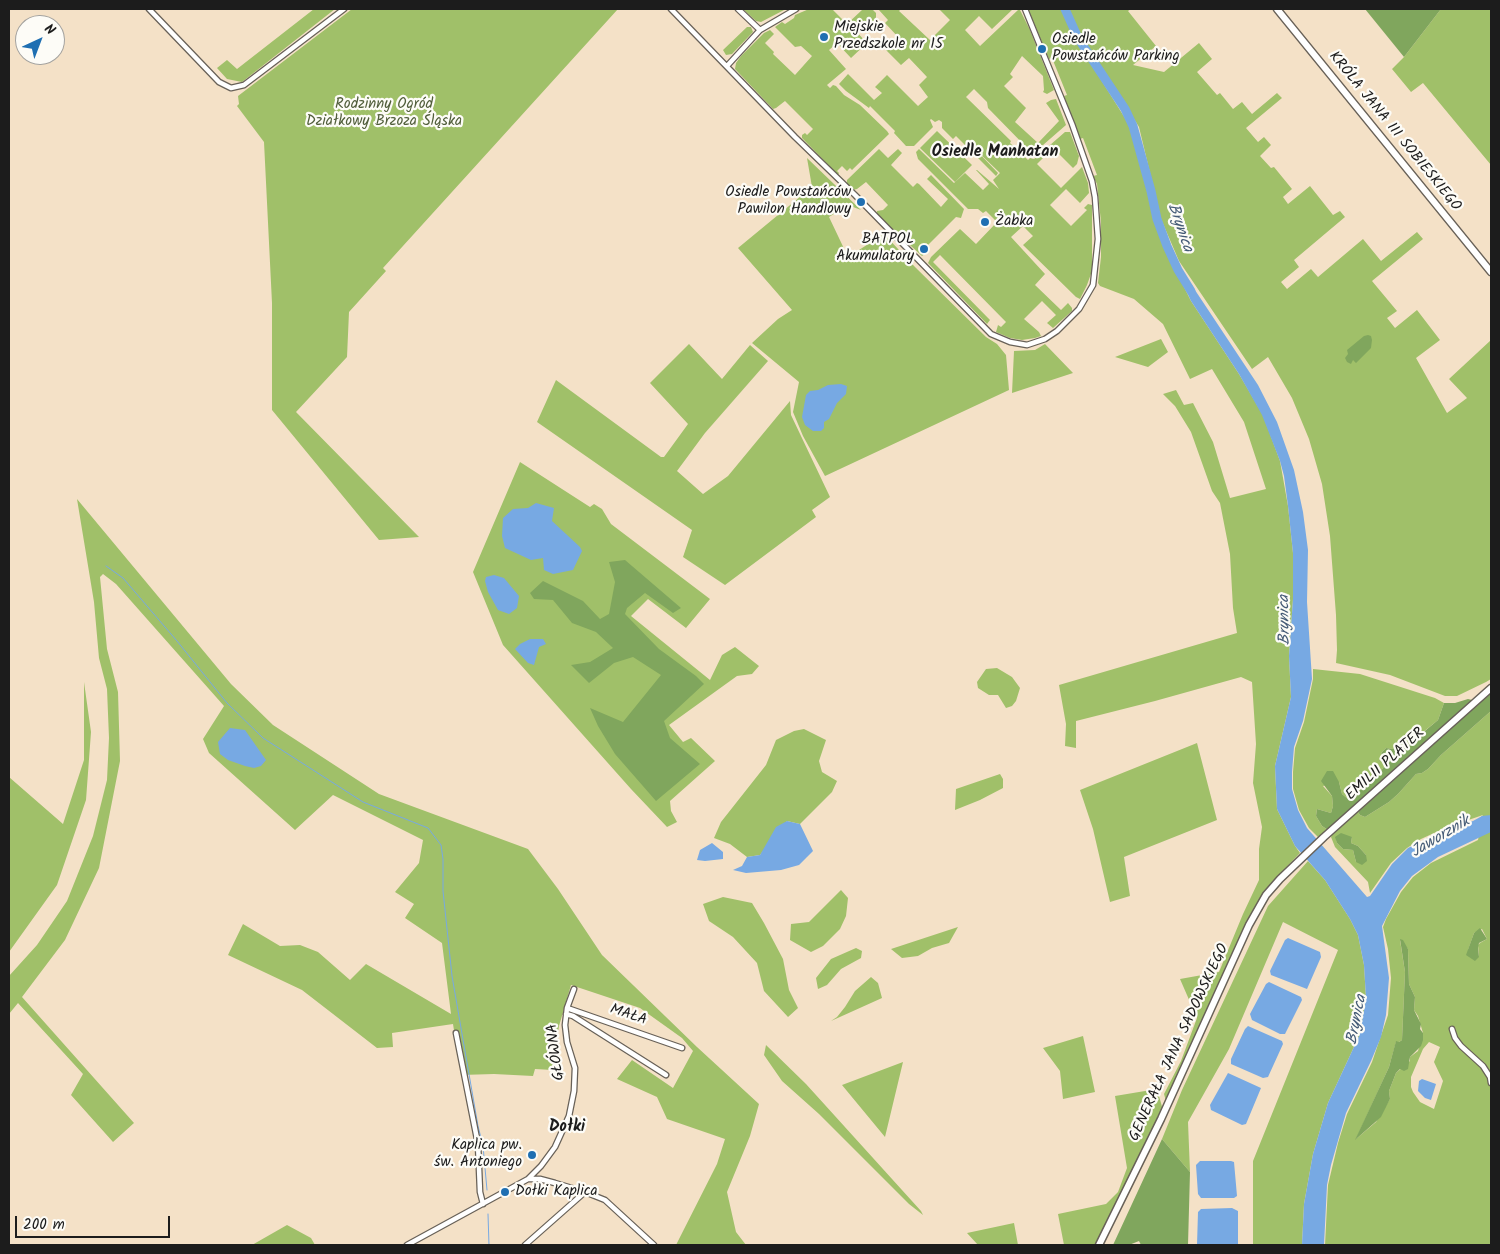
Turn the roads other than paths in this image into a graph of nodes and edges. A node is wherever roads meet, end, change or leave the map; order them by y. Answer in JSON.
{"nodes":[{"id":1,"x":149,"y":9,"type":"edge"},
{"id":2,"x":344,"y":9,"type":"edge"},
{"id":3,"x":671,"y":9,"type":"edge"},
{"id":4,"x":738,"y":9,"type":"edge"},
{"id":5,"x":796,"y":9,"type":"edge"},
{"id":6,"x":1025,"y":9,"type":"edge"},
{"id":7,"x":1276,"y":9,"type":"edge"},
{"id":8,"x":760,"y":30,"type":"junction"},
{"id":9,"x":727,"y":66,"type":"junction"},
{"id":10,"x":1491,"y":272,"type":"edge"},
{"id":11,"x":1491,"y":688,"type":"edge"},
{"id":12,"x":1298,"y":861,"type":"joint"},
{"id":13,"x":574,"y":989,"type":"dead end"},
{"id":14,"x":566,"y":1011,"type":"junction"},
{"id":15,"x":1452,"y":1029,"type":"dead end"},
{"id":16,"x":456,"y":1033,"type":"dead end"},
{"id":17,"x":682,"y":1048,"type":"dead end"},
{"id":18,"x":666,"y":1075,"type":"dead end"},
{"id":19,"x":1491,"y":1084,"type":"edge"},
{"id":20,"x":541,"y":1166,"type":"junction"},
{"id":21,"x":528,"y":1179,"type":"junction"},
{"id":22,"x":540,"y":1179,"type":"junction"},
{"id":23,"x":585,"y":1192,"type":"junction"},
{"id":24,"x":483,"y":1204,"type":"junction"},
{"id":25,"x":407,"y":1245,"type":"edge"},
{"id":26,"x":525,"y":1245,"type":"edge"},
{"id":27,"x":654,"y":1245,"type":"edge"},
{"id":28,"x":1098,"y":1245,"type":"edge"}],
"edges":[{"from":1,"to":2,"type":"street"},
{"from":3,"to":9,"type":"street"},
{"from":4,"to":8,"type":"street"},
{"from":5,"to":8,"type":"street"},
{"from":6,"to":9,"type":"street"},
{"from":7,"to":10,"type":"street","name":"KRÓLA JANA III SOBIESKIEGO"},
{"from":8,"to":9,"type":"street"},
{"from":11,"to":12,"type":"street","name":"EMILII PLATER"},
{"from":12,"to":28,"type":"street","name":"GENERAŁA JANA SADOWSKIEGO"},
{"from":13,"to":14,"type":"street","name":"GŁÓWNA"},
{"from":14,"to":17,"type":"street","name":"MAŁA"},
{"from":14,"to":18,"type":"street"},
{"from":14,"to":20,"type":"street","name":"GŁÓWNA"},
{"from":15,"to":19,"type":"street"},
{"from":16,"to":24,"type":"street"},
{"from":20,"to":21,"type":"street","name":"GŁÓWNA"},
{"from":20,"to":22,"type":"street"},
{"from":21,"to":22,"type":"street"},
{"from":21,"to":24,"type":"street","name":"GŁÓWNA"},
{"from":22,"to":23,"type":"street"},
{"from":23,"to":26,"type":"street"},
{"from":23,"to":27,"type":"street"},
{"from":24,"to":25,"type":"street","name":"GŁÓWNA"}]}
